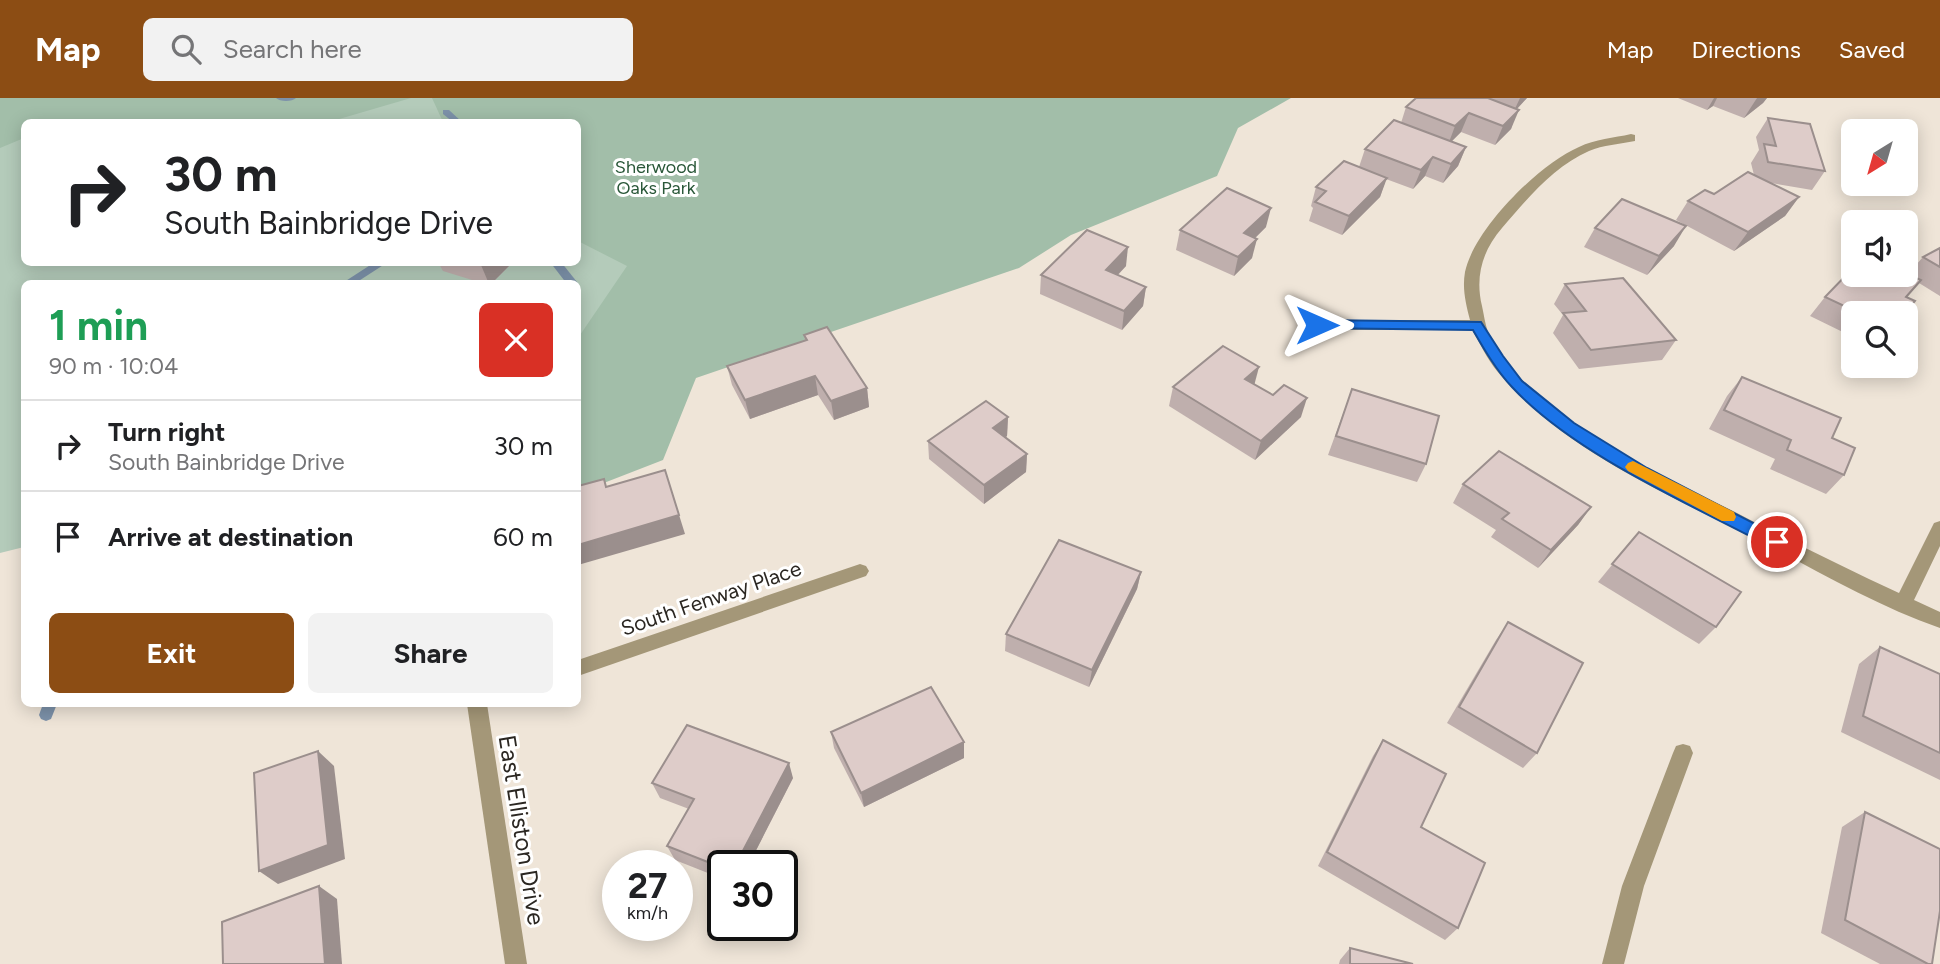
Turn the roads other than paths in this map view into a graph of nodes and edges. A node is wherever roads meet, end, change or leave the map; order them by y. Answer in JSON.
{"nodes":[{"id":1,"x":1631,"y":138,"type":"dead end"},
{"id":2,"x":1317,"y":325,"type":"dead end"},
{"id":3,"x":1477,"y":325,"type":"junction"},
{"id":4,"x":1940,"y":528,"type":"edge"},
{"id":5,"x":860,"y":572,"type":"dead end"},
{"id":6,"x":1903,"y":604,"type":"junction"},
{"id":7,"x":1940,"y":620,"type":"edge"},
{"id":8,"x":581,"y":667,"type":"edge"},
{"id":9,"x":477,"y":707,"type":"edge"},
{"id":10,"x":1683,"y":753,"type":"dead end"},
{"id":11,"x":516,"y":964,"type":"edge"},
{"id":12,"x":1613,"y":964,"type":"edge"}],
"edges":[{"from":1,"to":3,"type":"street"},
{"from":2,"to":3,"type":"street"},
{"from":3,"to":6,"type":"street"},
{"from":4,"to":6,"type":"street"},
{"from":5,"to":8,"type":"street","name":"South Fenway Place"},
{"from":6,"to":7,"type":"street"},
{"from":9,"to":11,"type":"street","name":"East Elliston Drive"},
{"from":10,"to":12,"type":"street"}]}
